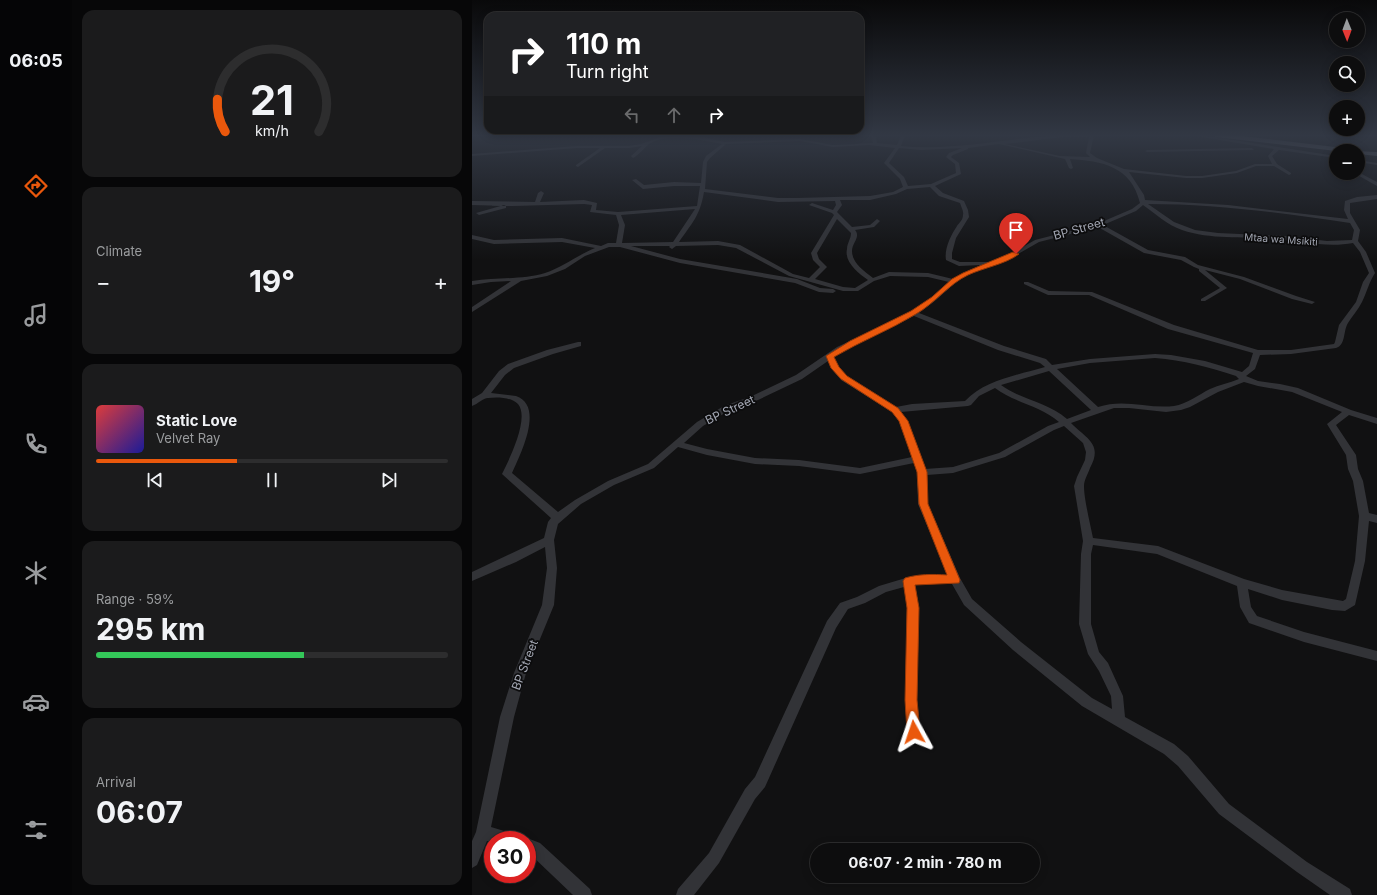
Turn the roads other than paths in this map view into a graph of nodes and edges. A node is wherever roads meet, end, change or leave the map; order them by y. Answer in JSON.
{"nodes":[{"id":1,"x":704,"y":177,"type":"edge"},
{"id":2,"x":900,"y":177,"type":"edge"},
{"id":3,"x":952,"y":177,"type":"edge"},
{"id":4,"x":1129,"y":177,"type":"edge"},
{"id":5,"x":1365,"y":178,"type":"edge"},
{"id":6,"x":634,"y":180,"type":"dead end"},
{"id":7,"x":1377,"y":184,"type":"edge"},
{"id":8,"x":932,"y":185,"type":"junction"},
{"id":9,"x":702,"y":187,"type":"junction"},
{"id":10,"x":906,"y":188,"type":"junction"},
{"id":11,"x":541,"y":193,"type":"dead end"},
{"id":12,"x":1377,"y":197,"type":"edge"},
{"id":13,"x":837,"y":199,"type":"junction"},
{"id":14,"x":797,"y":200,"type":"junction"},
{"id":15,"x":1143,"y":202,"type":"junction"},
{"id":16,"x":472,"y":203,"type":"edge"},
{"id":17,"x":537,"y":203,"type":"junction"},
{"id":18,"x":513,"y":204,"type":"junction"},
{"id":19,"x":812,"y":205,"type":"dead end"},
{"id":20,"x":699,"y":207,"type":"junction"},
{"id":21,"x":797,"y":210,"type":"dead end"},
{"id":22,"x":479,"y":213,"type":"dead end"},
{"id":23,"x":835,"y":213,"type":"junction"},
{"id":24,"x":618,"y":214,"type":"junction"},
{"id":25,"x":876,"y":221,"type":"dead end"},
{"id":26,"x":1353,"y":222,"type":"junction"},
{"id":27,"x":1099,"y":225,"type":"junction"},
{"id":28,"x":851,"y":229,"type":"junction"},
{"id":29,"x":472,"y":238,"type":"edge"},
{"id":30,"x":1355,"y":241,"type":"junction"},
{"id":31,"x":619,"y":244,"type":"junction"},
{"id":32,"x":674,"y":244,"type":"junction"},
{"id":33,"x":599,"y":247,"type":"junction"},
{"id":34,"x":667,"y":258,"type":"junction"},
{"id":35,"x":994,"y":263,"type":"junction"},
{"id":36,"x":1196,"y":266,"type":"junction"},
{"id":37,"x":1375,"y":275,"type":"edge"},
{"id":38,"x":519,"y":279,"type":"junction"},
{"id":39,"x":810,"y":280,"type":"junction"},
{"id":40,"x":872,"y":280,"type":"junction"},
{"id":41,"x":954,"y":281,"type":"junction"},
{"id":42,"x":472,"y":283,"type":"edge"},
{"id":43,"x":1026,"y":284,"type":"dead end"},
{"id":44,"x":856,"y":290,"type":"junction"},
{"id":45,"x":1203,"y":300,"type":"dead end"},
{"id":46,"x":1312,"y":302,"type":"dead end"},
{"id":47,"x":472,"y":310,"type":"edge"},
{"id":48,"x":914,"y":313,"type":"junction"},
{"id":49,"x":578,"y":344,"type":"dead end"},
{"id":50,"x":1257,"y":352,"type":"junction"},
{"id":51,"x":830,"y":356,"type":"junction"},
{"id":52,"x":1051,"y":368,"type":"junction"},
{"id":53,"x":1242,"y":380,"type":"junction"},
{"id":54,"x":995,"y":385,"type":"junction"},
{"id":55,"x":486,"y":395,"type":"junction"},
{"id":56,"x":472,"y":403,"type":"edge"},
{"id":57,"x":895,"y":410,"type":"junction"},
{"id":58,"x":1097,"y":411,"type":"junction"},
{"id":59,"x":1348,"y":412,"type":"junction"},
{"id":60,"x":1377,"y":422,"type":"edge"},
{"id":61,"x":1067,"y":423,"type":"junction"},
{"id":62,"x":677,"y":444,"type":"junction"},
{"id":63,"x":916,"y":459,"type":"junction"},
{"id":64,"x":922,"y":472,"type":"junction"},
{"id":65,"x":1364,"y":516,"type":"junction"},
{"id":66,"x":557,"y":517,"type":"junction"},
{"id":67,"x":1377,"y":519,"type":"edge"},
{"id":68,"x":549,"y":540,"type":"junction"},
{"id":69,"x":1088,"y":541,"type":"junction"},
{"id":70,"x":472,"y":577,"type":"edge"},
{"id":71,"x":955,"y":580,"type":"junction"},
{"id":72,"x":909,"y":581,"type":"junction"},
{"id":73,"x":1242,"y":583,"type":"junction"},
{"id":74,"x":1377,"y":656,"type":"edge"},
{"id":75,"x":1119,"y":720,"type":"junction"},
{"id":76,"x":914,"y":732,"type":"dead end"},
{"id":77,"x":483,"y":832,"type":"joint"},
{"id":78,"x":536,"y":849,"type":"edge"},
{"id":79,"x":472,"y":860,"type":"edge"},
{"id":80,"x":584,"y":895,"type":"edge"},
{"id":81,"x":684,"y":895,"type":"edge"},
{"id":82,"x":1344,"y":895,"type":"edge"}],
"edges":[{"from":1,"to":9,"type":"street"},
{"from":2,"to":10,"type":"street"},
{"from":3,"to":8,"type":"street"},
{"from":4,"to":15,"type":"street"},
{"from":5,"to":7,"type":"street"},
{"from":6,"to":9,"type":"street"},
{"from":8,"to":10,"type":"street"},
{"from":8,"to":35,"type":"street"},
{"from":9,"to":14,"type":"street"},
{"from":9,"to":20,"type":"street"},
{"from":10,"to":13,"type":"street"},
{"from":11,"to":17,"type":"street"},
{"from":12,"to":26,"type":"street"},
{"from":13,"to":14,"type":"street"},
{"from":13,"to":23,"type":"street"},
{"from":14,"to":21,"type":"street"},
{"from":15,"to":26,"type":"street"},
{"from":15,"to":27,"type":"street","name":"BP Street"},
{"from":15,"to":30,"type":"street","name":"Mtaa wa Msikiti"},
{"from":16,"to":18,"type":"street"},
{"from":17,"to":18,"type":"street"},
{"from":17,"to":24,"type":"street"},
{"from":18,"to":22,"type":"street"},
{"from":19,"to":23,"type":"street"},
{"from":20,"to":24,"type":"street"},
{"from":20,"to":32,"type":"street"},
{"from":23,"to":28,"type":"street"},
{"from":23,"to":39,"type":"street"},
{"from":24,"to":31,"type":"street"},
{"from":25,"to":28,"type":"street"},
{"from":26,"to":30,"type":"street"},
{"from":27,"to":35,"type":"street","name":"BP Street"},
{"from":27,"to":36,"type":"street"},
{"from":28,"to":40,"type":"street"},
{"from":29,"to":33,"type":"street"},
{"from":30,"to":37,"type":"street"},
{"from":31,"to":32,"type":"street"},
{"from":31,"to":33,"type":"street"},
{"from":31,"to":34,"type":"street"},
{"from":32,"to":34,"type":"street"},
{"from":32,"to":39,"type":"street"},
{"from":33,"to":38,"type":"street"},
{"from":34,"to":44,"type":"street"},
{"from":35,"to":41,"type":"street","name":"BP Street"},
{"from":36,"to":45,"type":"street"},
{"from":36,"to":46,"type":"street"},
{"from":37,"to":50,"type":"street"},
{"from":38,"to":42,"type":"street"},
{"from":38,"to":47,"type":"street"},
{"from":39,"to":44,"type":"street"},
{"from":40,"to":41,"type":"street"},
{"from":40,"to":44,"type":"street"},
{"from":41,"to":48,"type":"street","name":"BP Street"},
{"from":43,"to":50,"type":"street"},
{"from":48,"to":51,"type":"street","name":"BP Street"},
{"from":48,"to":52,"type":"street"},
{"from":49,"to":55,"type":"street"},
{"from":50,"to":53,"type":"street"},
{"from":51,"to":57,"type":"street"},
{"from":51,"to":62,"type":"street","name":"BP Street"},
{"from":52,"to":53,"type":"street"},
{"from":52,"to":54,"type":"street"},
{"from":52,"to":58,"type":"street"},
{"from":53,"to":58,"type":"street"},
{"from":53,"to":59,"type":"street"},
{"from":54,"to":57,"type":"street"},
{"from":54,"to":61,"type":"street"},
{"from":55,"to":56,"type":"street"},
{"from":55,"to":66,"type":"street"},
{"from":57,"to":63,"type":"street"},
{"from":58,"to":61,"type":"street"},
{"from":59,"to":60,"type":"street"},
{"from":59,"to":65,"type":"street"},
{"from":61,"to":64,"type":"street"},
{"from":61,"to":69,"type":"street"},
{"from":62,"to":63,"type":"street"},
{"from":62,"to":66,"type":"street","name":"BP Street"},
{"from":63,"to":64,"type":"street"},
{"from":64,"to":71,"type":"street"},
{"from":65,"to":67,"type":"street"},
{"from":65,"to":73,"type":"street"},
{"from":66,"to":68,"type":"street","name":"BP Street"},
{"from":68,"to":70,"type":"street"},
{"from":68,"to":77,"type":"street","name":"BP Street"},
{"from":69,"to":73,"type":"street"},
{"from":69,"to":75,"type":"street"},
{"from":71,"to":72,"type":"street"},
{"from":71,"to":75,"type":"street"},
{"from":72,"to":76,"type":"street"},
{"from":72,"to":81,"type":"street"},
{"from":73,"to":74,"type":"street"},
{"from":75,"to":82,"type":"street"},
{"from":77,"to":79,"type":"street","name":"BP Street"},
{"from":78,"to":80,"type":"street"}]}
